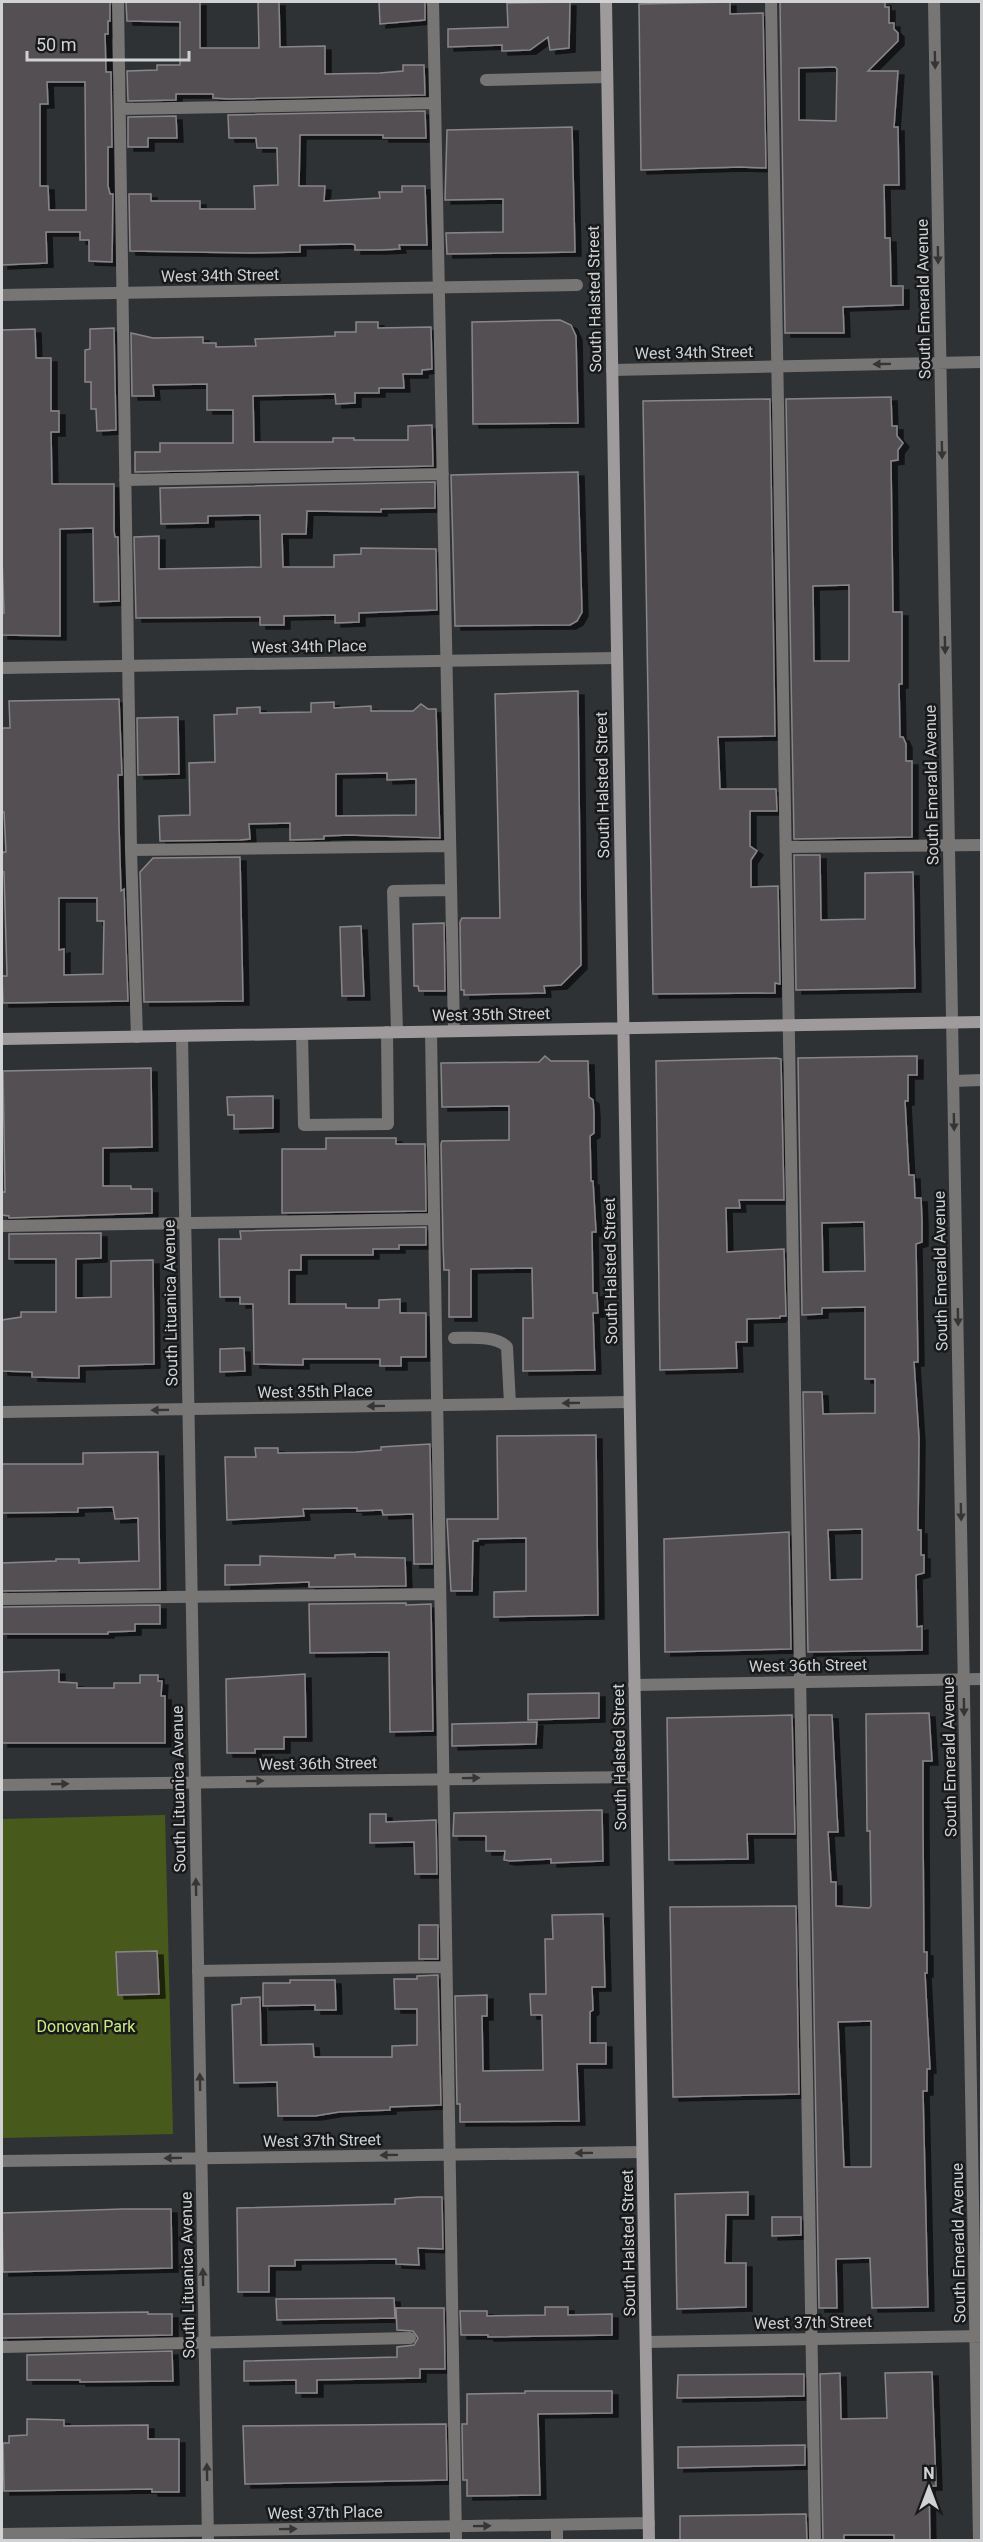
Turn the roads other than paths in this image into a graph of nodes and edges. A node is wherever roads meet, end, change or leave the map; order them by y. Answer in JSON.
{"nodes":[{"id":1,"x":118,"y":2,"type":"edge"},
{"id":2,"x":433,"y":2,"type":"edge"},
{"id":3,"x":606,"y":2,"type":"edge"},
{"id":4,"x":771,"y":2,"type":"edge"},
{"id":5,"x":934,"y":2,"type":"edge"},
{"id":6,"x":607,"y":77,"type":"junction"},
{"id":7,"x":486,"y":80,"type":"dead end"},
{"id":8,"x":435,"y":103,"type":"junction"},
{"id":9,"x":120,"y":109,"type":"junction"},
{"id":10,"x":577,"y":285,"type":"dead end"},
{"id":11,"x":439,"y":289,"type":"junction"},
{"id":12,"x":122,"y":293,"type":"junction"},
{"id":13,"x":2,"y":295,"type":"edge"},
{"id":14,"x":940,"y":362,"type":"junction"},
{"id":15,"x":981,"y":362,"type":"edge"},
{"id":16,"x":777,"y":366,"type":"junction"},
{"id":17,"x":612,"y":370,"type":"junction"},
{"id":18,"x":443,"y":474,"type":"junction"},
{"id":19,"x":125,"y":480,"type":"junction"},
{"id":20,"x":617,"y":658,"type":"junction"},
{"id":21,"x":447,"y":661,"type":"junction"},
{"id":22,"x":129,"y":666,"type":"junction"},
{"id":23,"x":2,"y":668,"type":"edge"},
{"id":24,"x":981,"y":845,"type":"edge"},
{"id":25,"x":450,"y":846,"type":"junction"},
{"id":26,"x":949,"y":846,"type":"junction"},
{"id":27,"x":786,"y":847,"type":"junction"},
{"id":28,"x":131,"y":850,"type":"junction"},
{"id":29,"x":451,"y":890,"type":"junction"},
{"id":30,"x":952,"y":1022,"type":"junction"},
{"id":31,"x":981,"y":1022,"type":"edge"},
{"id":32,"x":789,"y":1026,"type":"junction"},
{"id":33,"x":622,"y":1028,"type":"junction"},
{"id":34,"x":454,"y":1031,"type":"junction"},
{"id":35,"x":392,"y":1032,"type":"junction"},
{"id":36,"x":431,"y":1032,"type":"junction"},
{"id":37,"x":302,"y":1034,"type":"junction"},
{"id":38,"x":182,"y":1036,"type":"junction"},
{"id":39,"x":137,"y":1037,"type":"junction"},
{"id":40,"x":2,"y":1039,"type":"edge"},
{"id":41,"x":981,"y":1080,"type":"edge"},
{"id":42,"x":953,"y":1081,"type":"junction"},
{"id":43,"x":434,"y":1219,"type":"junction"},
{"id":44,"x":185,"y":1223,"type":"junction"},
{"id":45,"x":2,"y":1226,"type":"edge"},
{"id":46,"x":454,"y":1338,"type":"dead end"},
{"id":47,"x":629,"y":1402,"type":"junction"},
{"id":48,"x":510,"y":1404,"type":"junction"},
{"id":49,"x":437,"y":1405,"type":"junction"},
{"id":50,"x":188,"y":1409,"type":"junction"},
{"id":51,"x":2,"y":1412,"type":"edge"},
{"id":52,"x":440,"y":1594,"type":"junction"},
{"id":53,"x":191,"y":1595,"type":"junction"},
{"id":54,"x":2,"y":1599,"type":"edge"},
{"id":55,"x":981,"y":1678,"type":"edge"},
{"id":56,"x":964,"y":1679,"type":"junction"},
{"id":57,"x":800,"y":1682,"type":"junction"},
{"id":58,"x":634,"y":1685,"type":"junction"},
{"id":59,"x":636,"y":1776,"type":"junction"},
{"id":60,"x":443,"y":1779,"type":"junction"},
{"id":61,"x":195,"y":1782,"type":"junction"},
{"id":62,"x":2,"y":1785,"type":"edge"},
{"id":63,"x":446,"y":1967,"type":"junction"},
{"id":64,"x":198,"y":1971,"type":"junction"},
{"id":65,"x":642,"y":2152,"type":"junction"},
{"id":66,"x":449,"y":2154,"type":"junction"},
{"id":67,"x":201,"y":2158,"type":"junction"},
{"id":68,"x":2,"y":2161,"type":"edge"},
{"id":69,"x":979,"y":2336,"type":"edge"},
{"id":70,"x":410,"y":2338,"type":"dead end"},
{"id":71,"x":812,"y":2339,"type":"junction"},
{"id":72,"x":646,"y":2342,"type":"junction"},
{"id":73,"x":204,"y":2343,"type":"junction"},
{"id":74,"x":2,"y":2347,"type":"edge"},
{"id":75,"x":649,"y":2523,"type":"junction"},
{"id":76,"x":557,"y":2525,"type":"junction"},
{"id":77,"x":455,"y":2527,"type":"junction"},
{"id":78,"x":2,"y":2534,"type":"edge"},
{"id":79,"x":208,"y":2536,"type":"edge"},
{"id":80,"x":456,"y":2541,"type":"edge"},
{"id":81,"x":558,"y":2541,"type":"edge"},
{"id":82,"x":649,"y":2541,"type":"edge"},
{"id":83,"x":815,"y":2541,"type":"edge"},
{"id":84,"x":979,"y":2541,"type":"edge"}],
"edges":[{"from":1,"to":9,"type":"street"},
{"from":2,"to":8,"type":"street"},
{"from":3,"to":6,"type":"main road","name":"South Halsted Street"},
{"from":4,"to":16,"type":"street"},
{"from":5,"to":14,"type":"street","name":"South Emerald Avenue","one_way":true},
{"from":6,"to":7,"type":"street"},
{"from":6,"to":17,"type":"main road","name":"South Halsted Street"},
{"from":8,"to":9,"type":"street"},
{"from":8,"to":11,"type":"street"},
{"from":9,"to":12,"type":"street"},
{"from":10,"to":11,"type":"street","name":"West 34th Street"},
{"from":11,"to":12,"type":"street","name":"West 34th Street"},
{"from":11,"to":18,"type":"street"},
{"from":12,"to":13,"type":"street","name":"West 34th Street"},
{"from":12,"to":19,"type":"street"},
{"from":14,"to":15,"type":"street"},
{"from":14,"to":16,"type":"street","name":"West 34th Street","one_way":true},
{"from":14,"to":26,"type":"street","name":"South Emerald Avenue","one_way":true},
{"from":16,"to":17,"type":"street","name":"West 34th Street"},
{"from":16,"to":27,"type":"street"},
{"from":17,"to":20,"type":"main road","name":"South Halsted Street"},
{"from":18,"to":19,"type":"street"},
{"from":18,"to":21,"type":"street"},
{"from":19,"to":22,"type":"street"},
{"from":20,"to":21,"type":"street","name":"West 34th Place"},
{"from":20,"to":33,"type":"main road","name":"South Halsted Street"},
{"from":21,"to":22,"type":"street","name":"West 34th Place"},
{"from":21,"to":25,"type":"street"},
{"from":22,"to":23,"type":"street","name":"West 34th Place"},
{"from":22,"to":28,"type":"street"},
{"from":24,"to":26,"type":"street"},
{"from":25,"to":28,"type":"street"},
{"from":25,"to":29,"type":"street"},
{"from":26,"to":27,"type":"street"},
{"from":26,"to":30,"type":"street","name":"South Emerald Avenue"},
{"from":27,"to":32,"type":"street"},
{"from":28,"to":39,"type":"street"},
{"from":29,"to":34,"type":"street"},
{"from":29,"to":35,"type":"street"},
{"from":30,"to":31,"type":"main road","name":"West 35th Street"},
{"from":30,"to":32,"type":"main road","name":"West 35th Street"},
{"from":30,"to":42,"type":"street","name":"South Emerald Avenue"},
{"from":32,"to":33,"type":"main road","name":"West 35th Street"},
{"from":32,"to":57,"type":"street"},
{"from":33,"to":34,"type":"main road","name":"West 35th Street"},
{"from":33,"to":47,"type":"main road","name":"South Halsted Street"},
{"from":34,"to":36,"type":"main road","name":"West 35th Street"},
{"from":35,"to":36,"type":"main road","name":"West 35th Street"},
{"from":35,"to":37,"type":"main road","name":"West 35th Street"},
{"from":35,"to":37,"type":"street"},
{"from":36,"to":43,"type":"street"},
{"from":37,"to":38,"type":"main road","name":"West 35th Street"},
{"from":38,"to":39,"type":"main road","name":"West 35th Street"},
{"from":38,"to":44,"type":"street","name":"South Lituanica Avenue"},
{"from":39,"to":40,"type":"main road","name":"West 35th Street"},
{"from":41,"to":42,"type":"street"},
{"from":42,"to":56,"type":"street","name":"South Emerald Avenue","one_way":true},
{"from":43,"to":44,"type":"street"},
{"from":43,"to":49,"type":"street"},
{"from":44,"to":45,"type":"street"},
{"from":44,"to":50,"type":"street","name":"South Lituanica Avenue"},
{"from":46,"to":48,"type":"street"},
{"from":47,"to":48,"type":"street","name":"West 35th Place","one_way":true},
{"from":47,"to":58,"type":"main road","name":"South Halsted Street"},
{"from":48,"to":49,"type":"street","name":"West 35th Place"},
{"from":49,"to":50,"type":"street","name":"West 35th Place","one_way":true},
{"from":49,"to":52,"type":"street"},
{"from":50,"to":51,"type":"street","name":"West 35th Place","one_way":true},
{"from":50,"to":53,"type":"street","name":"South Lituanica Avenue"},
{"from":52,"to":53,"type":"street"},
{"from":52,"to":60,"type":"street"},
{"from":53,"to":54,"type":"street"},
{"from":53,"to":61,"type":"street","name":"South Lituanica Avenue"},
{"from":55,"to":56,"type":"street","name":"West 36th Street"},
{"from":56,"to":57,"type":"street","name":"West 36th Street"},
{"from":56,"to":69,"type":"street","name":"South Emerald Avenue","one_way":true},
{"from":57,"to":58,"type":"street","name":"West 36th Street"},
{"from":57,"to":71,"type":"street"},
{"from":58,"to":59,"type":"main road","name":"South Halsted Street"},
{"from":60,"to":59,"type":"street","name":"West 36th Street","one_way":true},
{"from":59,"to":65,"type":"main road","name":"South Halsted Street"},
{"from":61,"to":60,"type":"street","name":"West 36th Street","one_way":true},
{"from":60,"to":63,"type":"street"},
{"from":62,"to":61,"type":"street","name":"West 36th Street","one_way":true},
{"from":64,"to":61,"type":"street","name":"South Lituanica Avenue","one_way":true},
{"from":63,"to":64,"type":"street"},
{"from":63,"to":66,"type":"street"},
{"from":67,"to":64,"type":"street","name":"South Lituanica Avenue","one_way":true},
{"from":65,"to":66,"type":"street","name":"West 37th Street","one_way":true},
{"from":65,"to":72,"type":"main road","name":"South Halsted Street"},
{"from":66,"to":67,"type":"street","name":"West 37th Street","one_way":true},
{"from":66,"to":77,"type":"street"},
{"from":67,"to":68,"type":"street","name":"West 37th Street","one_way":true},
{"from":73,"to":67,"type":"street","name":"South Lituanica Avenue","one_way":true},
{"from":69,"to":71,"type":"street","name":"West 37th Street"},
{"from":69,"to":84,"type":"street","name":"South Emerald Avenue"},
{"from":70,"to":73,"type":"street"},
{"from":71,"to":72,"type":"street","name":"West 37th Street"},
{"from":71,"to":83,"type":"street"},
{"from":72,"to":75,"type":"main road","name":"South Halsted Street"},
{"from":73,"to":74,"type":"street"},
{"from":79,"to":73,"type":"street","name":"South Lituanica Avenue","one_way":true},
{"from":75,"to":76,"type":"street","name":"West 37th Place"},
{"from":75,"to":82,"type":"main road","name":"South Halsted Street"},
{"from":77,"to":76,"type":"street","name":"West 37th Place","one_way":true},
{"from":76,"to":81,"type":"street"},
{"from":79,"to":77,"type":"street","name":"West 37th Place","one_way":true},
{"from":77,"to":80,"type":"street"},
{"from":78,"to":79,"type":"street","name":"West 37th Place"}]}
